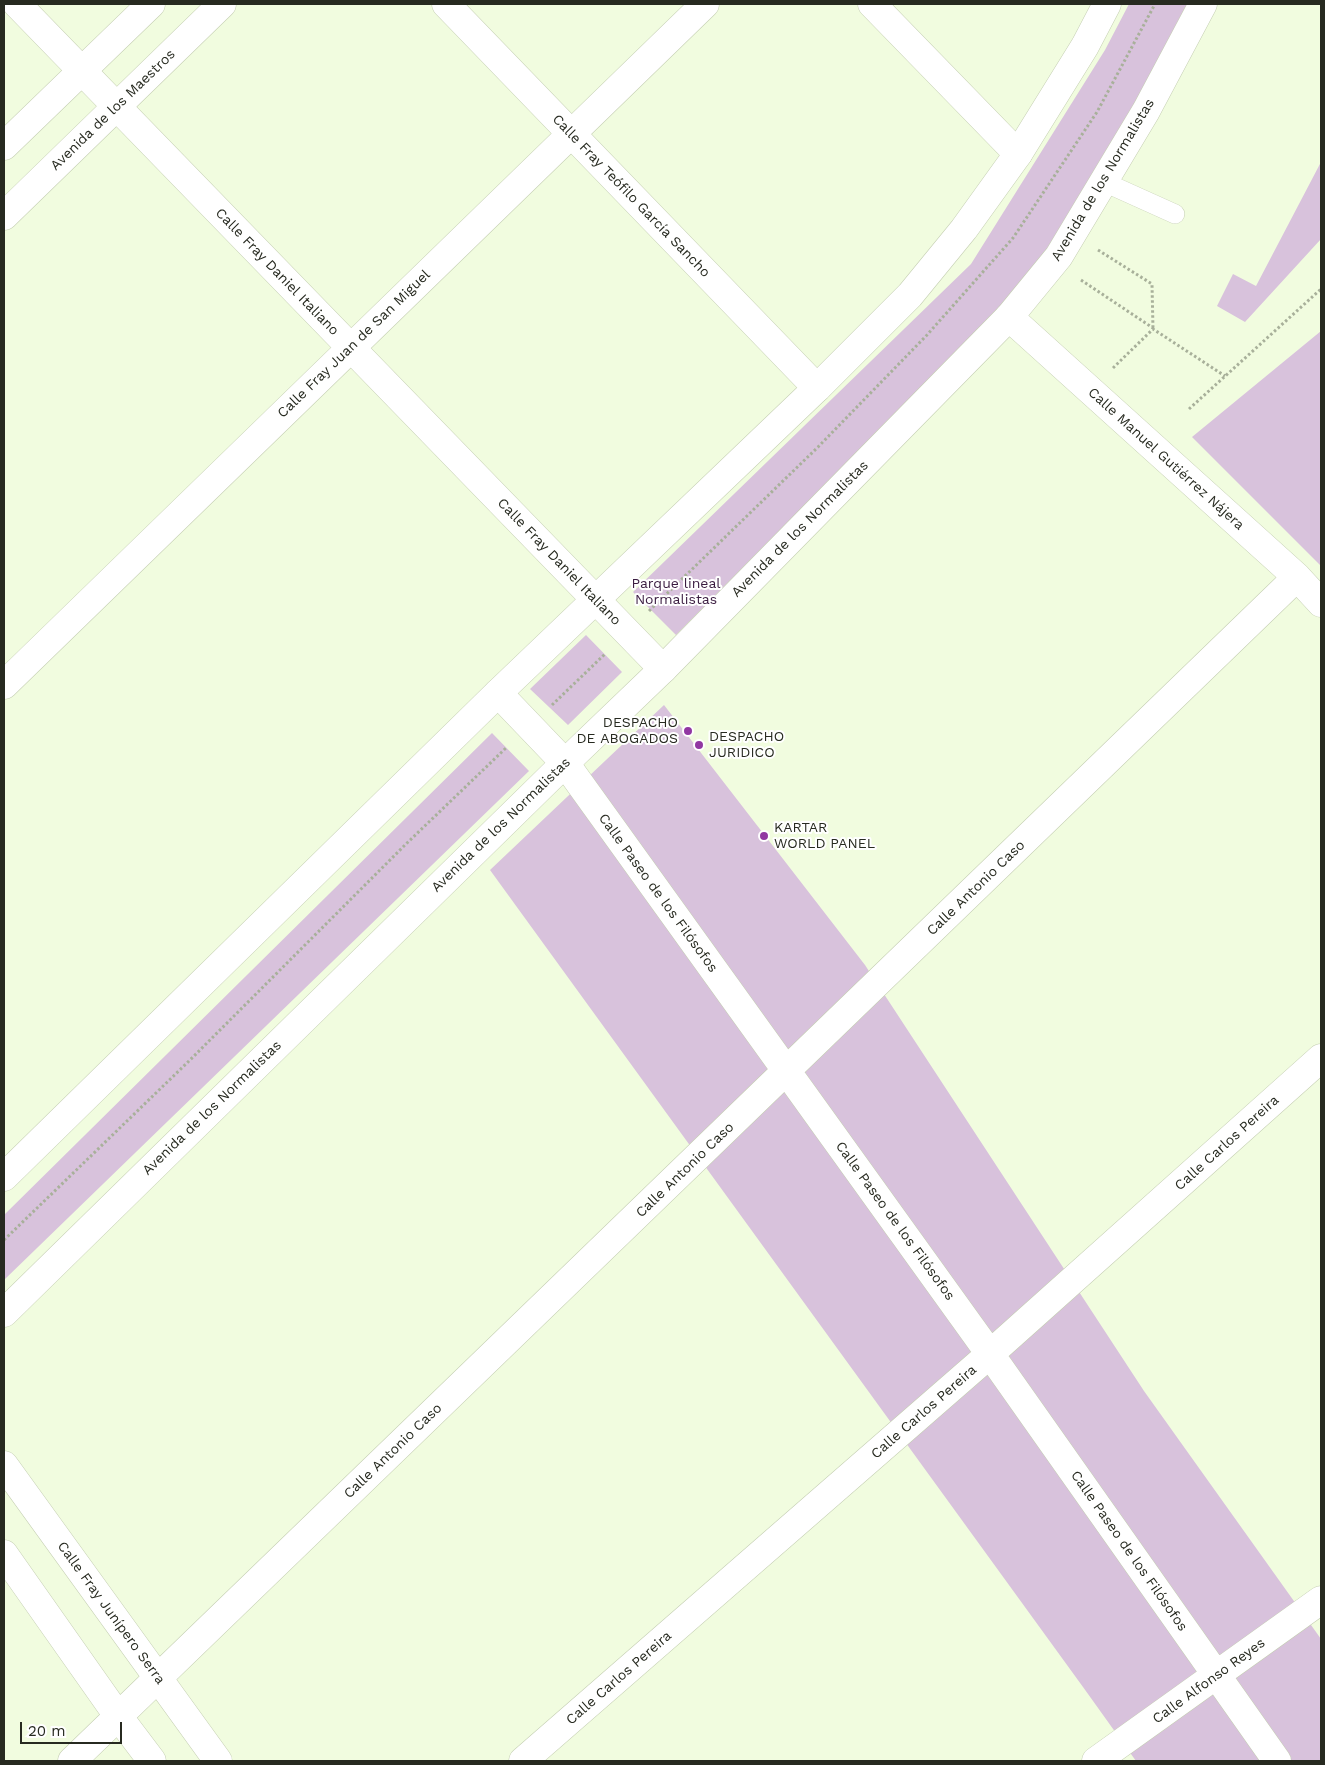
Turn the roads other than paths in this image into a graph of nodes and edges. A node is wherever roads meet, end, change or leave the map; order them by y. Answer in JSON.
{"nodes":[{"id":1,"x":17,"y":4,"type":"edge"},
{"id":2,"x":151,"y":4,"type":"edge"},
{"id":3,"x":222,"y":4,"type":"edge"},
{"id":4,"x":446,"y":4,"type":"edge"},
{"id":5,"x":705,"y":4,"type":"edge"},
{"id":6,"x":872,"y":4,"type":"edge"},
{"id":7,"x":1107,"y":4,"type":"edge"},
{"id":8,"x":1203,"y":4,"type":"edge"},
{"id":9,"x":82,"y":71,"type":"junction"},
{"id":10,"x":117,"y":106,"type":"junction"},
{"id":11,"x":571,"y":133,"type":"junction"},
{"id":12,"x":4,"y":146,"type":"edge"},
{"id":13,"x":1018,"y":154,"type":"junction"},
{"id":14,"x":1104,"y":182,"type":"junction"},
{"id":15,"x":1175,"y":214,"type":"dead end"},
{"id":16,"x":4,"y":216,"type":"edge"},
{"id":17,"x":1009,"y":317,"type":"junction"},
{"id":18,"x":351,"y":348,"type":"junction"},
{"id":19,"x":817,"y":388,"type":"junction"},
{"id":20,"x":1297,"y":577,"type":"junction"},
{"id":21,"x":595,"y":599,"type":"junction"},
{"id":22,"x":1321,"y":603,"type":"edge"},
{"id":23,"x":662,"y":669,"type":"junction"},
{"id":24,"x":4,"y":685,"type":"edge"},
{"id":25,"x":498,"y":693,"type":"junction"},
{"id":26,"x":564,"y":762,"type":"junction"},
{"id":27,"x":1321,"y":1058,"type":"edge"},
{"id":28,"x":787,"y":1072,"type":"junction"},
{"id":29,"x":4,"y":1177,"type":"edge"},
{"id":30,"x":4,"y":1313,"type":"edge"},
{"id":31,"x":990,"y":1354,"type":"junction"},
{"id":32,"x":4,"y":1465,"type":"edge"},
{"id":33,"x":4,"y":1554,"type":"edge"},
{"id":34,"x":1321,"y":1600,"type":"edge"},
{"id":35,"x":1216,"y":1676,"type":"junction"},
{"id":36,"x":158,"y":1678,"type":"junction"},
{"id":37,"x":118,"y":1716,"type":"junction"},
{"id":38,"x":72,"y":1761,"type":"edge"},
{"id":39,"x":152,"y":1761,"type":"edge"},
{"id":40,"x":218,"y":1761,"type":"edge"},
{"id":41,"x":523,"y":1761,"type":"edge"},
{"id":42,"x":1096,"y":1761,"type":"edge"},
{"id":43,"x":1277,"y":1761,"type":"edge"}],
"edges":[{"from":1,"to":9,"type":"street","name":"Calle Fray Daniel Italiano"},
{"from":2,"to":9,"type":"street"},
{"from":3,"to":10,"type":"street","name":"Avenida de los Maestros"},
{"from":4,"to":11,"type":"street","name":"Calle Fray Teófilo García Sancho"},
{"from":5,"to":11,"type":"street","name":"Calle Fray Juan de San Miguel"},
{"from":6,"to":13,"type":"street"},
{"from":7,"to":13,"type":"street"},
{"from":8,"to":14,"type":"street","name":"Avenida de los Normalistas"},
{"from":9,"to":10,"type":"street","name":"Calle Fray Daniel Italiano"},
{"from":9,"to":12,"type":"street"},
{"from":10,"to":16,"type":"street","name":"Avenida de los Maestros"},
{"from":10,"to":18,"type":"street","name":"Calle Fray Daniel Italiano"},
{"from":11,"to":18,"type":"street","name":"Calle Fray Juan de San Miguel"},
{"from":11,"to":19,"type":"street","name":"Calle Fray Teófilo García Sancho"},
{"from":13,"to":19,"type":"street"},
{"from":14,"to":15,"type":"lane"},
{"from":14,"to":17,"type":"street","name":"Avenida de los Normalistas"},
{"from":17,"to":20,"type":"street","name":"Calle Manuel Gutiérrez Nájera"},
{"from":17,"to":23,"type":"street","name":"Avenida de los Normalistas"},
{"from":18,"to":21,"type":"street","name":"Calle Fray Daniel Italiano"},
{"from":18,"to":24,"type":"street","name":"Calle Fray Juan de San Miguel"},
{"from":19,"to":21,"type":"street"},
{"from":20,"to":22,"type":"street","name":"Calle Manuel Gutiérrez Nájera"},
{"from":20,"to":28,"type":"street","name":"Calle Antonio Caso"},
{"from":21,"to":23,"type":"street","name":"Calle Fray Daniel Italiano"},
{"from":21,"to":25,"type":"street"},
{"from":23,"to":26,"type":"street","name":"Avenida de los Normalistas"},
{"from":25,"to":26,"type":"street","name":"Calle Paseo de los Filósofos"},
{"from":25,"to":29,"type":"street"},
{"from":26,"to":28,"type":"street","name":"Calle Paseo de los Filósofos"},
{"from":26,"to":30,"type":"street","name":"Avenida de los Normalistas"},
{"from":27,"to":31,"type":"street","name":"Calle Carlos Pereira"},
{"from":28,"to":31,"type":"street","name":"Calle Paseo de los Filósofos"},
{"from":28,"to":36,"type":"street","name":"Calle Antonio Caso"},
{"from":31,"to":35,"type":"street","name":"Calle Paseo de los Filósofos"},
{"from":31,"to":41,"type":"street","name":"Calle Carlos Pereira"},
{"from":32,"to":36,"type":"street","name":"Calle Fray Junípero Serra"},
{"from":33,"to":37,"type":"street"},
{"from":34,"to":35,"type":"street","name":"Calle Alfonso Reyes"},
{"from":35,"to":42,"type":"street","name":"Calle Alfonso Reyes"},
{"from":35,"to":43,"type":"street","name":"Calle Paseo de los Filósofos"},
{"from":36,"to":37,"type":"street","name":"Calle Antonio Caso"},
{"from":36,"to":40,"type":"street","name":"Calle Fray Junípero Serra"},
{"from":37,"to":38,"type":"street","name":"Calle Antonio Caso"},
{"from":37,"to":39,"type":"street"}]}
